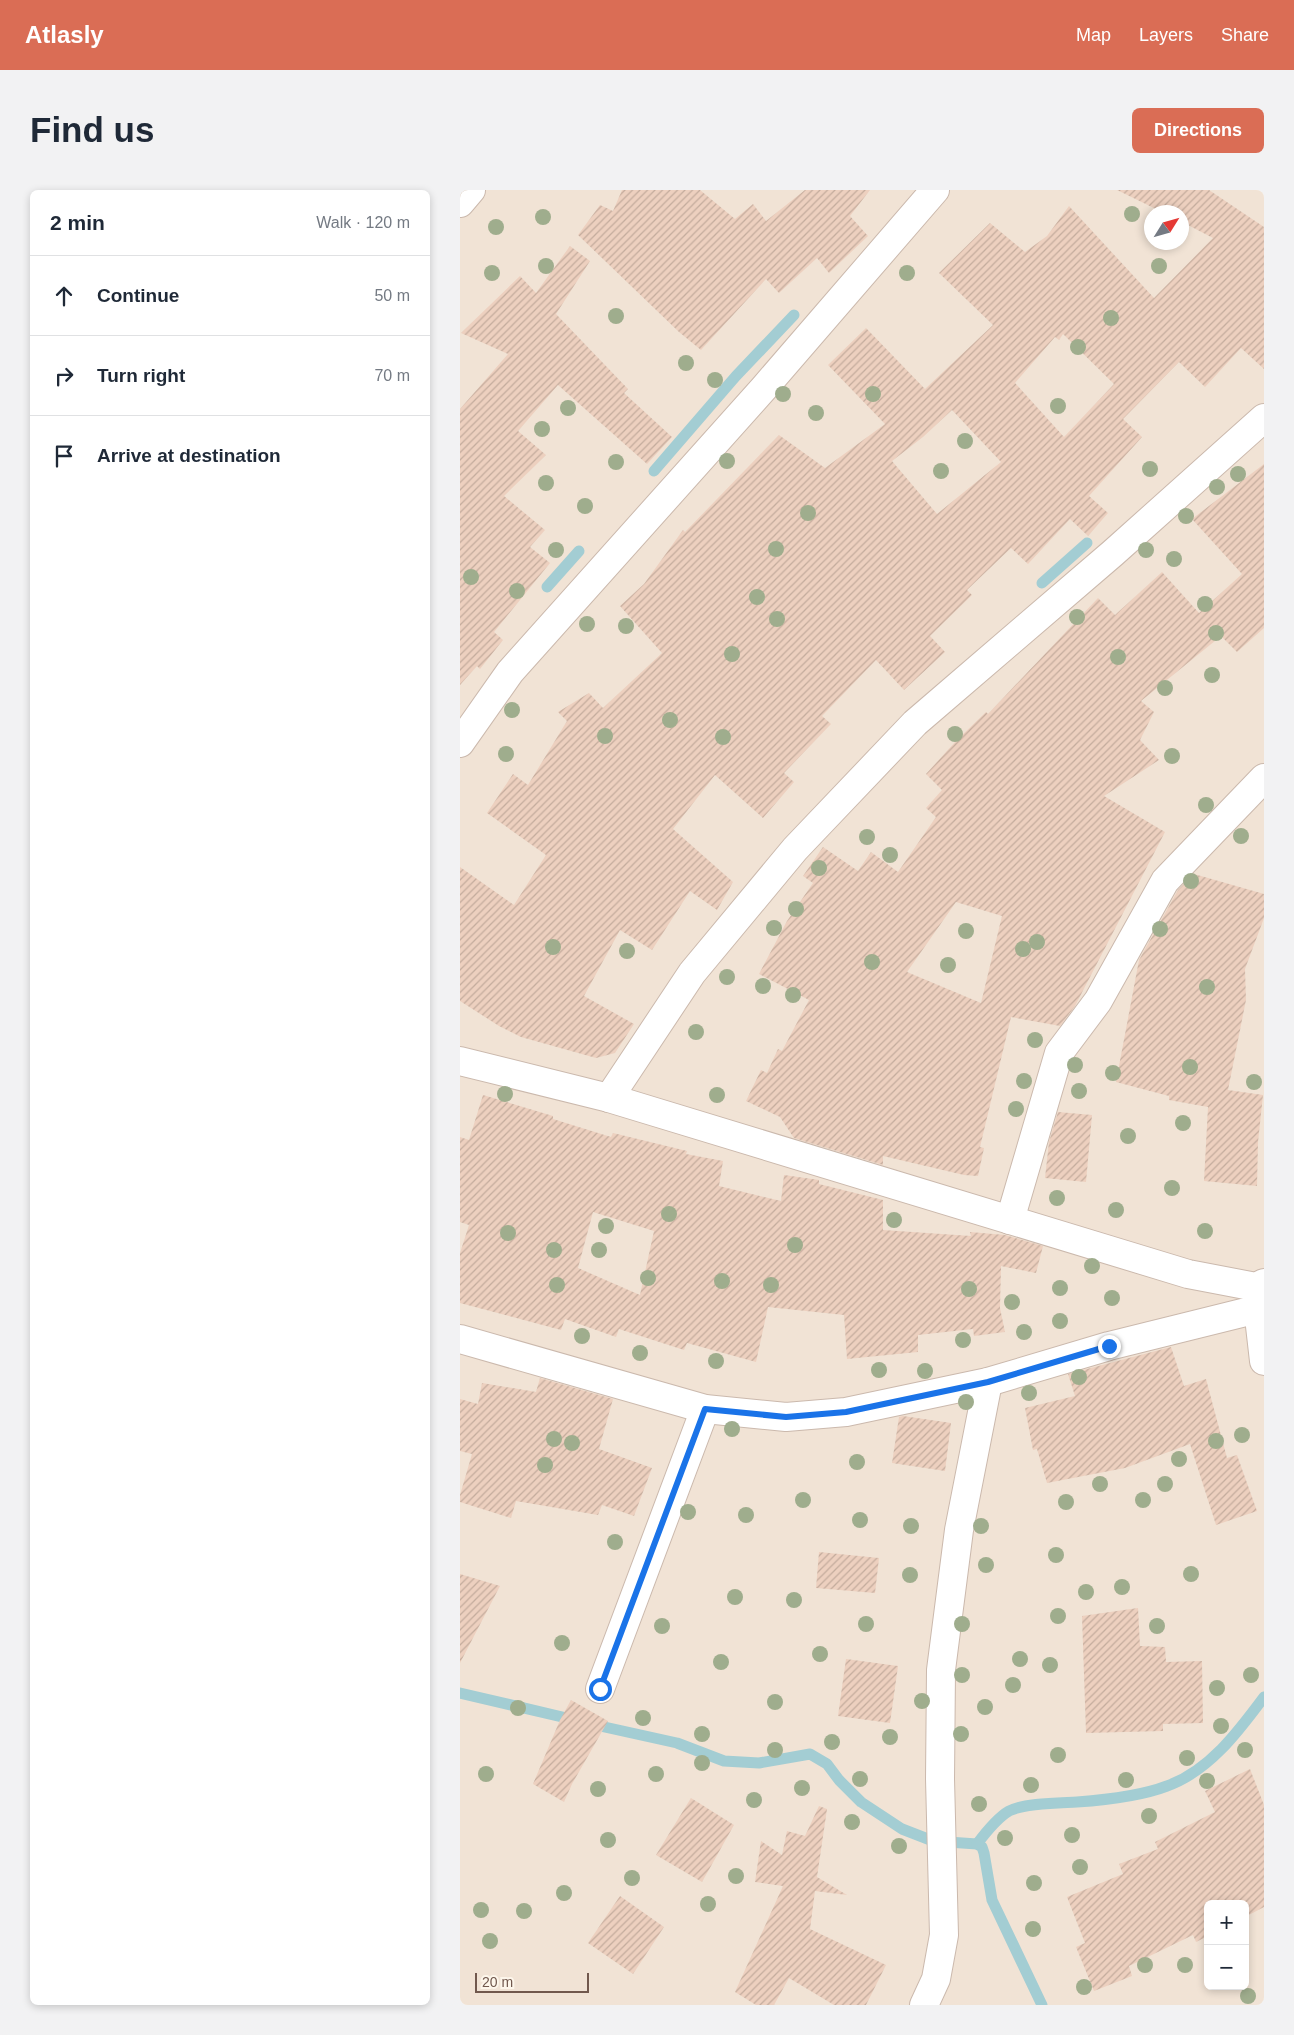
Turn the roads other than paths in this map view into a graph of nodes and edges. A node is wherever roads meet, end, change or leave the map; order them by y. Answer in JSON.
{"nodes":[{"id":1,"x":471,"y":190,"type":"edge"},
{"id":2,"x":935,"y":190,"type":"edge"},
{"id":3,"x":460,"y":203,"type":"edge"},
{"id":4,"x":1264,"y":418,"type":"edge"},
{"id":5,"x":460,"y":743,"type":"edge"},
{"id":6,"x":1264,"y":778,"type":"edge"},
{"id":7,"x":460,"y":1061,"type":"edge"},
{"id":8,"x":609,"y":1098,"type":"junction"},
{"id":9,"x":1010,"y":1220,"type":"junction"},
{"id":10,"x":1259,"y":1293,"type":"edge"},
{"id":11,"x":460,"y":1339,"type":"edge"},
{"id":12,"x":1264,"y":1361,"type":"edge"},
{"id":13,"x":988,"y":1382,"type":"junction"},
{"id":14,"x":705,"y":1409,"type":"junction"},
{"id":15,"x":600,"y":1689,"type":"dead end"},
{"id":16,"x":924,"y":2005,"type":"edge"}],
"edges":[{"from":1,"to":3,"type":"street"},
{"from":2,"to":5,"type":"street"},
{"from":4,"to":8,"type":"street"},
{"from":6,"to":9,"type":"street"},
{"from":7,"to":8,"type":"street"},
{"from":8,"to":9,"type":"street"},
{"from":9,"to":10,"type":"street"},
{"from":10,"to":12,"type":"street"},
{"from":10,"to":13,"type":"street"},
{"from":11,"to":14,"type":"street"},
{"from":13,"to":14,"type":"street"},
{"from":13,"to":16,"type":"street"},
{"from":14,"to":15,"type":"street"}]}
